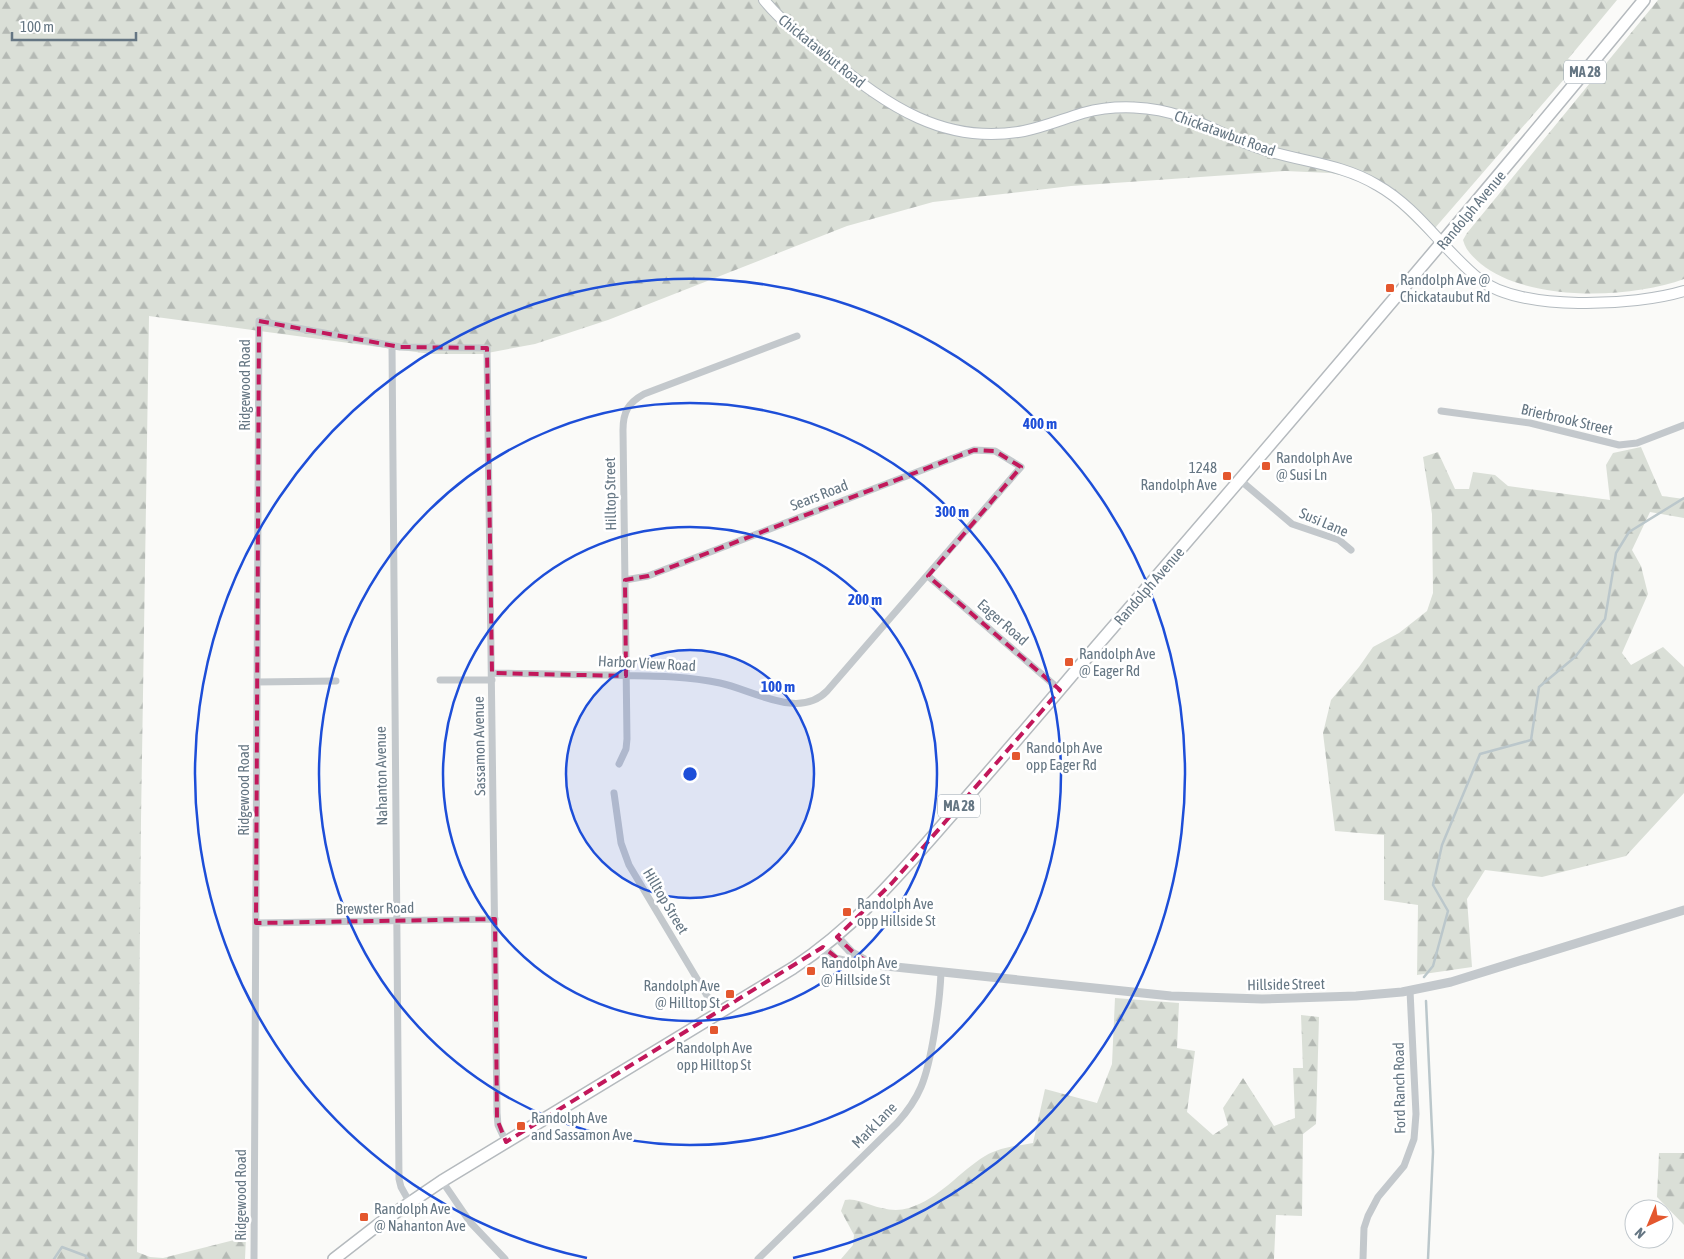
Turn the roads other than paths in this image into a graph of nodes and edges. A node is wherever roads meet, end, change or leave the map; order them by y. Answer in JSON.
{"nodes":[{"id":1,"x":764,"y":0,"type":"edge"},
{"id":2,"x":1644,"y":0,"type":"edge"},
{"id":3,"x":1442,"y":244,"type":"junction"},
{"id":4,"x":1684,"y":291,"type":"edge"},
{"id":5,"x":797,"y":336,"type":"dead end"},
{"id":6,"x":392,"y":346,"type":"junction"},
{"id":7,"x":1441,"y":411,"type":"dead end"},
{"id":8,"x":1684,"y":425,"type":"edge"},
{"id":9,"x":1021,"y":467,"type":"joint"},
{"id":10,"x":1240,"y":480,"type":"junction"},
{"id":11,"x":1351,"y":550,"type":"dead end"},
{"id":12,"x":928,"y":576,"type":"junction"},
{"id":13,"x":625,"y":580,"type":"junction"},
{"id":14,"x":626,"y":675,"type":"junction"},
{"id":15,"x":492,"y":677,"type":"junction"},
{"id":16,"x":440,"y":680,"type":"dead end"},
{"id":17,"x":336,"y":681,"type":"dead end"},
{"id":18,"x":257,"y":682,"type":"junction"},
{"id":19,"x":1060,"y":690,"type":"junction"},
{"id":20,"x":619,"y":764,"type":"dead end"},
{"id":21,"x":614,"y":793,"type":"dead end"},
{"id":22,"x":1684,"y":910,"type":"edge"},
{"id":23,"x":495,"y":919,"type":"junction"},
{"id":24,"x":397,"y":922,"type":"junction"},
{"id":25,"x":256,"y":923,"type":"junction"},
{"id":26,"x":837,"y":936,"type":"junction"},
{"id":27,"x":823,"y":947,"type":"junction"},
{"id":28,"x":877,"y":966,"type":"junction"},
{"id":29,"x":942,"y":972,"type":"junction"},
{"id":30,"x":1410,"y":991,"type":"junction"},
{"id":31,"x":718,"y":1014,"type":"junction"},
{"id":32,"x":506,"y":1142,"type":"junction"},
{"id":33,"x":442,"y":1181,"type":"junction"},
{"id":34,"x":410,"y":1203,"type":"junction"},
{"id":35,"x":254,"y":1259,"type":"edge"},
{"id":36,"x":334,"y":1259,"type":"edge"},
{"id":37,"x":505,"y":1259,"type":"edge"},
{"id":38,"x":758,"y":1259,"type":"edge"},
{"id":39,"x":1363,"y":1259,"type":"edge"}],
"edges":[{"from":1,"to":3,"type":"main road","name":"Chickatawbut Road"},
{"from":2,"to":3,"type":"main road","name":"Randolph Avenue","number":"MA 28"},
{"from":3,"to":4,"type":"main road","name":"Chickatawbut Road"},
{"from":3,"to":10,"type":"main road","name":"Randolph Avenue","number":"MA 28"},
{"from":5,"to":13,"type":"street","name":"Hilltop Street"},
{"from":6,"to":15,"type":"street","name":"Sassamon Avenue"},
{"from":6,"to":18,"type":"street","name":"Ridgewood Road"},
{"from":6,"to":24,"type":"street","name":"Nahanton Avenue"},
{"from":7,"to":8,"type":"street","name":"Brierbrook Street"},
{"from":9,"to":12,"type":"street","name":"Harbor View Road"},
{"from":9,"to":13,"type":"street","name":"Sears Road"},
{"from":10,"to":11,"type":"street","name":"Susi Lane"},
{"from":10,"to":19,"type":"main road","name":"Randolph Avenue","number":"MA 28"},
{"from":12,"to":14,"type":"street","name":"Harbor View Road"},
{"from":12,"to":19,"type":"street","name":"Eager Road"},
{"from":13,"to":14,"type":"street","name":"Hilltop Street"},
{"from":14,"to":15,"type":"street","name":"Harbor View Road"},
{"from":14,"to":20,"type":"street","name":"Hilltop Street"},
{"from":15,"to":16,"type":"street","name":"Harbor View Road"},
{"from":15,"to":23,"type":"street","name":"Sassamon Avenue"},
{"from":17,"to":18,"type":"street"},
{"from":18,"to":25,"type":"street","name":"Ridgewood Road"},
{"from":19,"to":26,"type":"main road","name":"Randolph Avenue","number":"MA 28"},
{"from":21,"to":31,"type":"street","name":"Hilltop Street"},
{"from":22,"to":30,"type":"street","name":"Hillside Street"},
{"from":23,"to":24,"type":"street","name":"Brewster Road"},
{"from":23,"to":32,"type":"street","name":"Sassamon Avenue"},
{"from":24,"to":25,"type":"street","name":"Brewster Road"},
{"from":24,"to":34,"type":"street","name":"Nahanton Avenue"},
{"from":25,"to":35,"type":"street","name":"Ridgewood Road"},
{"from":26,"to":27,"type":"main road","name":"Randolph Avenue","number":"MA 28"},
{"from":26,"to":28,"type":"street","name":"Hillside Street"},
{"from":27,"to":28,"type":"street","name":"Hillside Street"},
{"from":27,"to":31,"type":"main road","name":"Randolph Avenue","number":"MA 28"},
{"from":28,"to":29,"type":"street","name":"Hillside Street"},
{"from":29,"to":30,"type":"street","name":"Hillside Street"},
{"from":29,"to":38,"type":"street","name":"Mark Lane"},
{"from":30,"to":39,"type":"street","name":"Ford Ranch Road"},
{"from":31,"to":32,"type":"main road","name":"Randolph Avenue","number":"MA 28"},
{"from":32,"to":33,"type":"main road","name":"Randolph Avenue","number":"MA 28"},
{"from":33,"to":34,"type":"main road","name":"Randolph Avenue","number":"MA 28"},
{"from":33,"to":37,"type":"street"},
{"from":34,"to":36,"type":"main road","name":"Randolph Avenue","number":"MA 28"}]}
